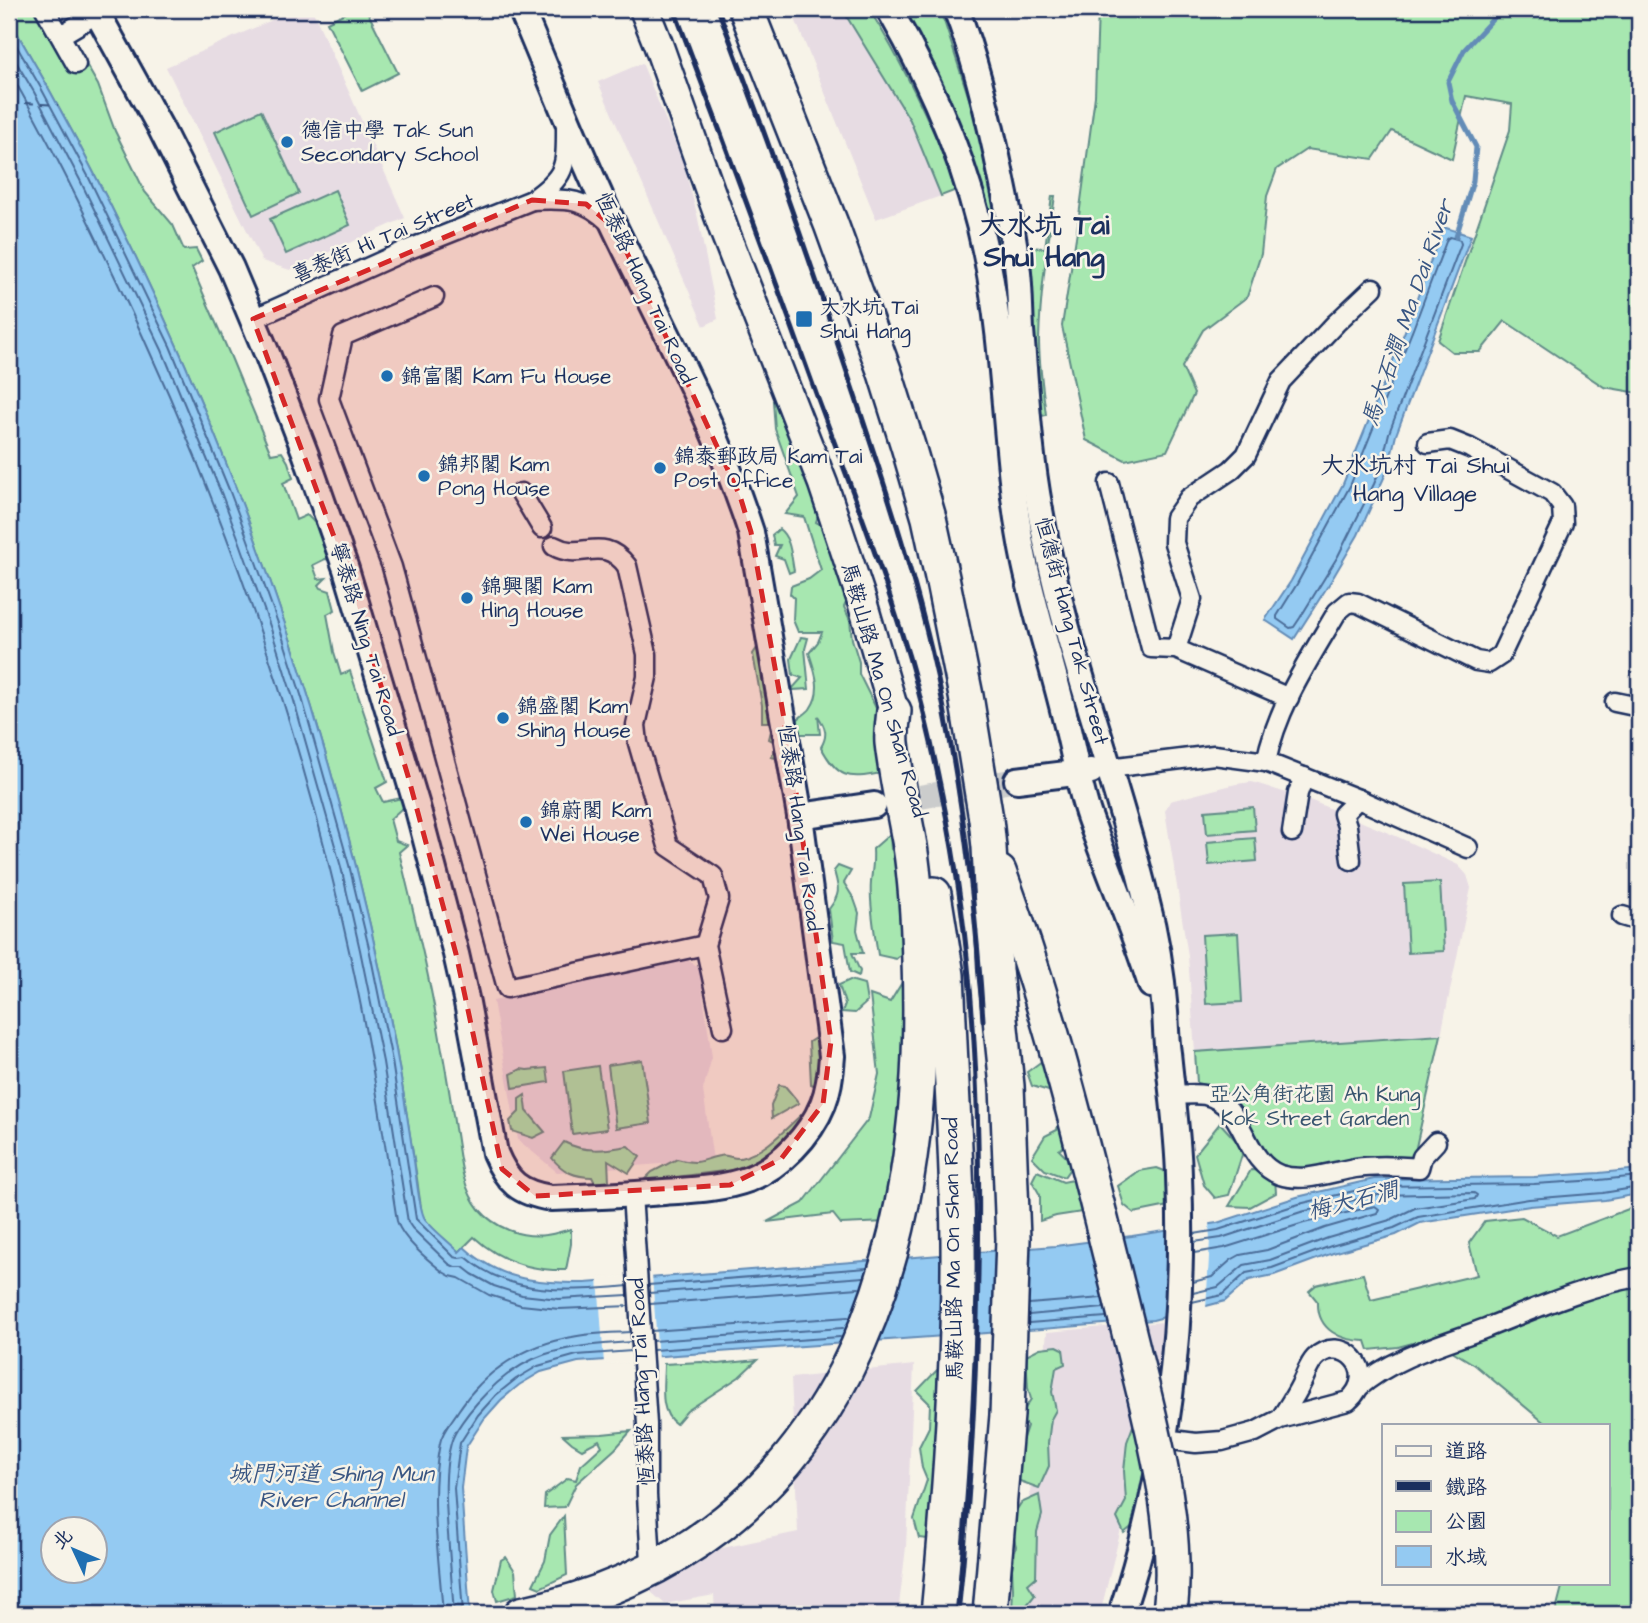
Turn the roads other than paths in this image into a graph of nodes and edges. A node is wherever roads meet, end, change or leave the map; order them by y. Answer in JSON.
{"nodes":[{"id":1,"x":45,"y":9,"type":"edge"},
{"id":2,"x":521,"y":9,"type":"edge"},
{"id":3,"x":643,"y":9,"type":"edge"},
{"id":4,"x":746,"y":9,"type":"edge"},
{"id":5,"x":889,"y":9,"type":"edge"},
{"id":6,"x":956,"y":10,"type":"edge"},
{"id":7,"x":97,"y":11,"type":"edge"},
{"id":8,"x":61,"y":35,"type":"junction"},
{"id":9,"x":76,"y":64,"type":"dead end"},
{"id":10,"x":566,"y":117,"type":"junction"},
{"id":11,"x":532,"y":200,"type":"junction"},
{"id":12,"x":616,"y":229,"type":"junction"},
{"id":13,"x":1373,"y":288,"type":"dead end"},
{"id":14,"x":434,"y":297,"type":"dead end"},
{"id":15,"x":253,"y":319,"type":"junction"},
{"id":16,"x":1009,"y":328,"type":"junction"},
{"id":17,"x":1428,"y":443,"type":"dead end"},
{"id":18,"x":1109,"y":484,"type":"dead end"},
{"id":19,"x":521,"y":493,"type":"dead end"},
{"id":20,"x":542,"y":528,"type":"dead end"},
{"id":21,"x":554,"y":546,"type":"dead end"},
{"id":22,"x":1176,"y":649,"type":"junction"},
{"id":23,"x":1289,"y":698,"type":"junction"},
{"id":24,"x":1615,"y":702,"type":"dead end"},
{"id":25,"x":1639,"y":706,"type":"edge"},
{"id":26,"x":894,"y":711,"type":"junction"},
{"id":27,"x":1266,"y":762,"type":"junction"},
{"id":28,"x":1109,"y":768,"type":"junction"},
{"id":29,"x":1077,"y":772,"type":"junction"},
{"id":30,"x":1304,"y":777,"type":"junction"},
{"id":31,"x":1017,"y":780,"type":"tunnel mouth"},
{"id":32,"x":1358,"y":799,"type":"junction"},
{"id":33,"x":874,"y":805,"type":"tunnel mouth"},
{"id":34,"x":800,"y":816,"type":"junction"},
{"id":35,"x":1292,"y":832,"type":"dead end"},
{"id":36,"x":989,"y":847,"type":"junction"},
{"id":37,"x":1468,"y":848,"type":"dead end"},
{"id":38,"x":1351,"y":860,"type":"dead end"},
{"id":39,"x":705,"y":945,"type":"junction"},
{"id":40,"x":723,"y":1028,"type":"dead end"},
{"id":41,"x":1167,"y":1047,"type":"junction"},
{"id":42,"x":1174,"y":1102,"type":"junction"},
{"id":43,"x":1436,"y":1142,"type":"dead end"},
{"id":44,"x":632,"y":1194,"type":"junction"},
{"id":45,"x":1639,"y":1277,"type":"edge"},
{"id":46,"x":1425,"y":1351,"type":"junction"},
{"id":47,"x":1351,"y":1356,"type":"junction"},
{"id":48,"x":1307,"y":1371,"type":"junction"},
{"id":49,"x":1359,"y":1387,"type":"junction"},
{"id":50,"x":1339,"y":1404,"type":"junction"},
{"id":51,"x":1280,"y":1419,"type":"junction"},
{"id":52,"x":1164,"y":1439,"type":"junction"},
{"id":53,"x":651,"y":1561,"type":"dead end"},
{"id":54,"x":521,"y":1614,"type":"edge"},
{"id":55,"x":938,"y":1614,"type":"edge"},
{"id":56,"x":990,"y":1614,"type":"edge"},
{"id":57,"x":1121,"y":1614,"type":"edge"},
{"id":58,"x":1170,"y":1614,"type":"edge"}],
"edges":[{"from":1,"to":8,"type":"street"},
{"from":2,"to":10,"type":"street","name":"恆泰路 Hang Tai Road"},
{"from":3,"to":26,"type":"main road","name":"馬鞍山路 Ma On Shan Road"},
{"from":4,"to":36,"type":"highway"},
{"from":5,"to":16,"type":"street"},
{"from":6,"to":16,"type":"street"},
{"from":7,"to":8,"type":"street"},
{"from":7,"to":15,"type":"street","name":"寧泰路 Ning Tai Road"},
{"from":8,"to":9,"type":"street"},
{"from":10,"to":11,"type":"street","name":"喜泰街 Hi Tai Street"},
{"from":10,"to":12,"type":"street","name":"恆泰路 Hang Tai Road"},
{"from":11,"to":12,"type":"street","name":"喜泰街 Hi Tai Street"},
{"from":11,"to":15,"type":"street","name":"喜泰街 Hi Tai Street"},
{"from":12,"to":34,"type":"street","name":"恆泰路 Hang Tai Road"},
{"from":13,"to":22,"type":"street"},
{"from":14,"to":39,"type":"street"},
{"from":15,"to":44,"type":"street","name":"寧泰路 Ning Tai Road"},
{"from":16,"to":28,"type":"street","name":"恒德街 Hang Tak Street"},
{"from":16,"to":29,"type":"street","name":"恒德街 Hang Tak Street"},
{"from":17,"to":23,"type":"street"},
{"from":18,"to":22,"type":"street"},
{"from":19,"to":20,"type":"street"},
{"from":21,"to":39,"type":"street"},
{"from":22,"to":23,"type":"street"},
{"from":23,"to":27,"type":"street"},
{"from":24,"to":25,"type":"street"},
{"from":26,"to":54,"type":"highway"},
{"from":26,"to":55,"type":"highway","name":"馬鞍山路 Ma On Shan Road"},
{"from":27,"to":28,"type":"street"},
{"from":27,"to":30,"type":"street"},
{"from":28,"to":29,"type":"street"},
{"from":28,"to":41,"type":"street","name":"恒德街 Hang Tak Street"},
{"from":29,"to":31,"type":"street"},
{"from":29,"to":41,"type":"street","name":"恒德街 Hang Tak Street"},
{"from":30,"to":32,"type":"street"},
{"from":30,"to":35,"type":"street"},
{"from":32,"to":37,"type":"street"},
{"from":32,"to":38,"type":"street"},
{"from":33,"to":34,"type":"street"},
{"from":34,"to":44,"type":"street","name":"恆泰路 Hang Tai Road"},
{"from":36,"to":56,"type":"highway"},
{"from":36,"to":58,"type":"highway","bridge":true},
{"from":39,"to":40,"type":"street"},
{"from":41,"to":42,"type":"street"},
{"from":42,"to":43,"type":"street"},
{"from":42,"to":52,"type":"street"},
{"from":44,"to":53,"type":"street","name":"恆泰路 Hang Tai Road"},
{"from":45,"to":46,"type":"street"},
{"from":46,"to":47,"type":"street"},
{"from":46,"to":49,"type":"street"},
{"from":47,"to":48,"type":"street"},
{"from":47,"to":49,"type":"street"},
{"from":48,"to":50,"type":"street"},
{"from":48,"to":51,"type":"street"},
{"from":49,"to":50,"type":"street"},
{"from":50,"to":51,"type":"street"},
{"from":51,"to":52,"type":"street"},
{"from":52,"to":57,"type":"street"}]}
